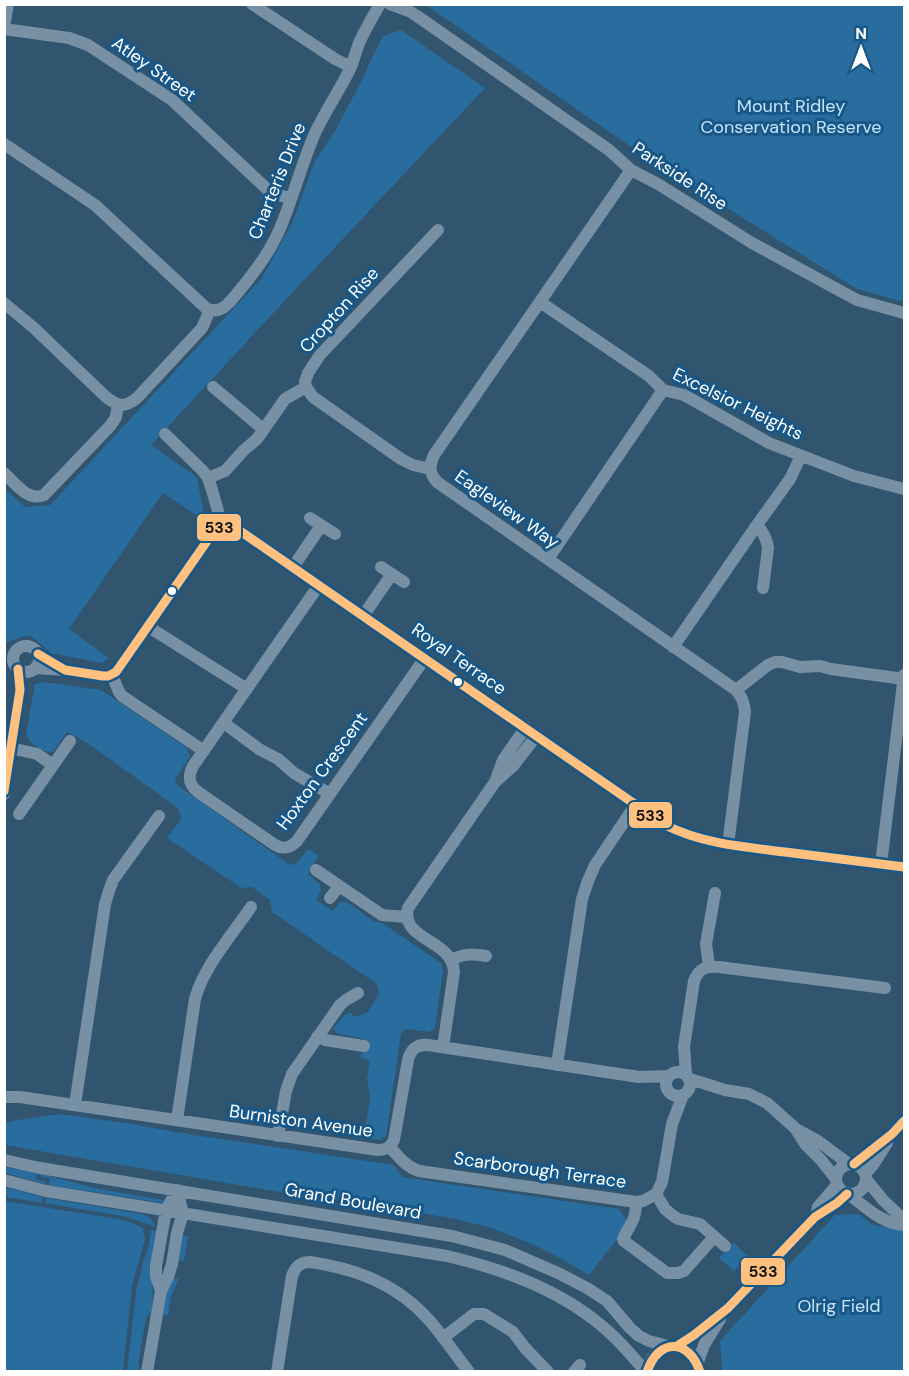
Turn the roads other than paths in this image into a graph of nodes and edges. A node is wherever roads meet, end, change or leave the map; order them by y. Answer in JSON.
{"nodes":[{"id":1,"x":8,"y":4,"type":"edge"},
{"id":2,"x":252,"y":4,"type":"edge"},
{"id":3,"x":380,"y":4,"type":"edge"},
{"id":4,"x":390,"y":4,"type":"edge"},
{"id":5,"x":4,"y":28,"type":"edge"},
{"id":6,"x":351,"y":67,"type":"junction"},
{"id":7,"x":4,"y":144,"type":"edge"},
{"id":8,"x":631,"y":170,"type":"junction"},
{"id":9,"x":291,"y":199,"type":"junction"},
{"id":10,"x":438,"y":230,"type":"dead end"},
{"id":11,"x":540,"y":302,"type":"junction"},
{"id":12,"x":4,"y":303,"type":"edge"},
{"id":13,"x":210,"y":310,"type":"junction"},
{"id":14,"x":904,"y":313,"type":"edge"},
{"id":15,"x":213,"y":387,"type":"dead end"},
{"id":16,"x":306,"y":387,"type":"junction"},
{"id":17,"x":663,"y":390,"type":"junction"},
{"id":18,"x":118,"y":405,"type":"junction"},
{"id":19,"x":263,"y":429,"type":"junction"},
{"id":20,"x":165,"y":434,"type":"dead end"},
{"id":21,"x":801,"y":456,"type":"junction"},
{"id":22,"x":430,"y":469,"type":"junction"},
{"id":23,"x":4,"y":473,"type":"edge"},
{"id":24,"x":208,"y":478,"type":"junction"},
{"id":25,"x":904,"y":489,"type":"edge"},
{"id":26,"x":310,"y":518,"type":"dead end"},
{"id":27,"x":222,"y":525,"type":"junction"},
{"id":28,"x":757,"y":525,"type":"junction"},
{"id":29,"x":321,"y":526,"type":"junction"},
{"id":30,"x":335,"y":534,"type":"dead end"},
{"id":31,"x":548,"y":560,"type":"junction"},
{"id":32,"x":293,"y":567,"type":"junction"},
{"id":33,"x":381,"y":567,"type":"dead end"},
{"id":34,"x":392,"y":574,"type":"junction"},
{"id":35,"x":404,"y":582,"type":"dead end"},
{"id":36,"x":319,"y":585,"type":"junction"},
{"id":37,"x":763,"y":588,"type":"dead end"},
{"id":38,"x":363,"y":615,"type":"junction"},
{"id":39,"x":147,"y":626,"type":"junction"},
{"id":40,"x":673,"y":647,"type":"junction"},
{"id":41,"x":11,"y":651,"type":"edge"},
{"id":42,"x":38,"y":654,"type":"junction"},
{"id":43,"x":425,"y":657,"type":"junction"},
{"id":44,"x":20,"y":666,"type":"edge"},
{"id":45,"x":65,"y":670,"type":"junction"},
{"id":46,"x":112,"y":675,"type":"junction"},
{"id":47,"x":904,"y":678,"type":"edge"},
{"id":48,"x":247,"y":689,"type":"junction"},
{"id":49,"x":736,"y":690,"type":"junction"},
{"id":50,"x":10,"y":719,"type":"edge"},
{"id":51,"x":224,"y":723,"type":"junction"},
{"id":52,"x":526,"y":727,"type":"junction"},
{"id":53,"x":537,"y":735,"type":"junction"},
{"id":54,"x":70,"y":741,"type":"dead end"},
{"id":55,"x":11,"y":748,"type":"junction"},
{"id":56,"x":204,"y":751,"type":"junction"},
{"id":57,"x":53,"y":765,"type":"junction"},
{"id":58,"x":495,"y":782,"type":"junction"},
{"id":59,"x":4,"y":794,"type":"edge"},
{"id":60,"x":330,"y":794,"type":"junction"},
{"id":61,"x":636,"y":804,"type":"junction"},
{"id":62,"x":19,"y":814,"type":"dead end"},
{"id":63,"x":159,"y":816,"type":"dead end"},
{"id":64,"x":728,"y":845,"type":"junction"},
{"id":65,"x":881,"y":864,"type":"junction"},
{"id":66,"x":904,"y":867,"type":"edge"},
{"id":67,"x":316,"y":870,"type":"dead end"},
{"id":68,"x":339,"y":886,"type":"junction"},
{"id":69,"x":715,"y":892,"type":"dead end"},
{"id":70,"x":330,"y":898,"type":"dead end"},
{"id":71,"x":251,"y":907,"type":"dead end"},
{"id":72,"x":406,"y":916,"type":"junction"},
{"id":73,"x":486,"y":956,"type":"dead end"},
{"id":74,"x":452,"y":960,"type":"junction"},
{"id":75,"x":709,"y":966,"type":"junction"},
{"id":76,"x":885,"y":988,"type":"dead end"},
{"id":77,"x":358,"y":993,"type":"dead end"},
{"id":78,"x":318,"y":1037,"type":"junction"},
{"id":79,"x":364,"y":1046,"type":"dead end"},
{"id":80,"x":443,"y":1047,"type":"junction"},
{"id":81,"x":556,"y":1065,"type":"junction"},
{"id":82,"x":678,"y":1083,"type":"junction"},
{"id":83,"x":4,"y":1090,"type":"edge"},
{"id":84,"x":4,"y":1097,"type":"edge"},
{"id":85,"x":20,"y":1097,"type":"junction"},
{"id":86,"x":75,"y":1105,"type":"junction"},
{"id":87,"x":177,"y":1120,"type":"junction"},
{"id":88,"x":904,"y":1121,"type":"edge"},
{"id":89,"x":795,"y":1128,"type":"junction"},
{"id":90,"x":892,"y":1134,"type":"junction"},
{"id":91,"x":278,"y":1136,"type":"junction"},
{"id":92,"x":390,"y":1147,"type":"junction"},
{"id":93,"x":4,"y":1160,"type":"edge"},
{"id":94,"x":851,"y":1164,"type":"junction"},
{"id":95,"x":866,"y":1177,"type":"junction"},
{"id":96,"x":4,"y":1180,"type":"edge"},
{"id":97,"x":836,"y":1182,"type":"junction"},
{"id":98,"x":177,"y":1190,"type":"junction"},
{"id":99,"x":656,"y":1194,"type":"junction"},
{"id":100,"x":848,"y":1194,"type":"junction"},
{"id":101,"x":636,"y":1202,"type":"junction"},
{"id":102,"x":166,"y":1210,"type":"junction"},
{"id":103,"x":183,"y":1213,"type":"junction"},
{"id":104,"x":815,"y":1217,"type":"junction"},
{"id":105,"x":904,"y":1220,"type":"edge"},
{"id":106,"x":904,"y":1225,"type":"edge"},
{"id":107,"x":714,"y":1238,"type":"junction"},
{"id":108,"x":725,"y":1246,"type":"dead end"},
{"id":109,"x":160,"y":1291,"type":"junction"},
{"id":110,"x":728,"y":1308,"type":"junction"},
{"id":111,"x":443,"y":1338,"type":"junction"},
{"id":112,"x":672,"y":1346,"type":"junction"},
{"id":113,"x":699,"y":1369,"type":"edge"},
{"id":114,"x":147,"y":1371,"type":"edge"},
{"id":115,"x":277,"y":1371,"type":"edge"},
{"id":116,"x":469,"y":1371,"type":"edge"},
{"id":117,"x":548,"y":1371,"type":"edge"},
{"id":118,"x":646,"y":1371,"type":"edge"}],
"edges":[{"from":1,"to":5,"type":"street"},
{"from":2,"to":6,"type":"street"},
{"from":3,"to":6,"type":"street","name":"Charteris Drive"},
{"from":4,"to":8,"type":"street","name":"Parkside Rise"},
{"from":5,"to":9,"type":"street","name":"Atley Street"},
{"from":6,"to":9,"type":"street","name":"Charteris Drive"},
{"from":7,"to":13,"type":"street"},
{"from":8,"to":11,"type":"street","name":"Eagleview Way"},
{"from":8,"to":14,"type":"street","name":"Parkside Rise"},
{"from":9,"to":13,"type":"street","name":"Charteris Drive"},
{"from":10,"to":16,"type":"street","name":"Cropton Rise"},
{"from":11,"to":17,"type":"street","name":"Excelsior Heights"},
{"from":11,"to":22,"type":"street","name":"Eagleview Way"},
{"from":12,"to":18,"type":"street"},
{"from":13,"to":18,"type":"street"},
{"from":15,"to":19,"type":"street"},
{"from":16,"to":19,"type":"street"},
{"from":16,"to":22,"type":"street"},
{"from":17,"to":21,"type":"street","name":"Excelsior Heights"},
{"from":17,"to":31,"type":"street"},
{"from":18,"to":23,"type":"street"},
{"from":19,"to":24,"type":"street"},
{"from":20,"to":24,"type":"street"},
{"from":21,"to":25,"type":"street","name":"Excelsior Heights"},
{"from":21,"to":28,"type":"street"},
{"from":22,"to":31,"type":"street","name":"Eagleview Way"},
{"from":24,"to":27,"type":"street"},
{"from":26,"to":29,"type":"street"},
{"from":27,"to":32,"type":"street","name":"Royal Terrace"},
{"from":27,"to":39,"type":"street"},
{"from":28,"to":37,"type":"street"},
{"from":28,"to":40,"type":"street"},
{"from":29,"to":30,"type":"street"},
{"from":29,"to":32,"type":"street"},
{"from":31,"to":40,"type":"street","name":"Eagleview Way"},
{"from":32,"to":36,"type":"street","name":"Royal Terrace"},
{"from":33,"to":34,"type":"street"},
{"from":34,"to":35,"type":"street"},
{"from":34,"to":38,"type":"street"},
{"from":36,"to":38,"type":"street","name":"Royal Terrace"},
{"from":36,"to":48,"type":"street","name":"Hoxton Crescent"},
{"from":38,"to":43,"type":"street","name":"Royal Terrace"},
{"from":39,"to":46,"type":"street"},
{"from":39,"to":48,"type":"street"},
{"from":40,"to":49,"type":"street","name":"Eagleview Way"},
{"from":41,"to":42,"type":"street"},
{"from":41,"to":44,"type":"street"},
{"from":42,"to":44,"type":"street"},
{"from":42,"to":45,"type":"street"},
{"from":43,"to":52,"type":"street","name":"Royal Terrace"},
{"from":43,"to":60,"type":"street","name":"Hoxton Crescent"},
{"from":44,"to":45,"type":"street"},
{"from":44,"to":50,"type":"street"},
{"from":45,"to":46,"type":"street"},
{"from":46,"to":56,"type":"street"},
{"from":47,"to":49,"type":"street"},
{"from":47,"to":65,"type":"street"},
{"from":48,"to":51,"type":"street","name":"Hoxton Crescent"},
{"from":49,"to":64,"type":"street"},
{"from":50,"to":55,"type":"street"},
{"from":51,"to":56,"type":"street","name":"Hoxton Crescent"},
{"from":51,"to":60,"type":"street"},
{"from":52,"to":53,"type":"street","name":"Royal Terrace"},
{"from":52,"to":58,"type":"street"},
{"from":53,"to":58,"type":"street"},
{"from":53,"to":61,"type":"street","name":"Royal Terrace"},
{"from":54,"to":57,"type":"street"},
{"from":55,"to":57,"type":"street"},
{"from":55,"to":59,"type":"street"},
{"from":56,"to":60,"type":"street","name":"Hoxton Crescent"},
{"from":57,"to":62,"type":"street"},
{"from":58,"to":72,"type":"street"},
{"from":61,"to":64,"type":"street","name":"Royal Terrace"},
{"from":61,"to":81,"type":"street"},
{"from":63,"to":86,"type":"street"},
{"from":64,"to":65,"type":"street","name":"Royal Terrace"},
{"from":65,"to":66,"type":"street","name":"Royal Terrace"},
{"from":67,"to":68,"type":"street"},
{"from":68,"to":70,"type":"street"},
{"from":68,"to":72,"type":"street"},
{"from":69,"to":75,"type":"street"},
{"from":71,"to":87,"type":"street"},
{"from":72,"to":74,"type":"street"},
{"from":73,"to":74,"type":"street"},
{"from":74,"to":80,"type":"street"},
{"from":75,"to":76,"type":"street"},
{"from":75,"to":82,"type":"street"},
{"from":77,"to":78,"type":"street"},
{"from":78,"to":79,"type":"street"},
{"from":78,"to":91,"type":"street"},
{"from":80,"to":81,"type":"street","name":"Burniston Avenue"},
{"from":80,"to":92,"type":"street","name":"Burniston Avenue"},
{"from":81,"to":82,"type":"street","name":"Burniston Avenue"},
{"from":82,"to":89,"type":"street","name":"Burniston Avenue"},
{"from":82,"to":99,"type":"street"},
{"from":83,"to":85,"type":"street","name":"Burniston Avenue"},
{"from":84,"to":85,"type":"street","name":"Burniston Avenue"},
{"from":85,"to":86,"type":"street","name":"Burniston Avenue"},
{"from":86,"to":87,"type":"street","name":"Burniston Avenue"},
{"from":87,"to":91,"type":"street","name":"Burniston Avenue"},
{"from":88,"to":90,"type":"street"},
{"from":89,"to":94,"type":"street","name":"Burniston Avenue"},
{"from":89,"to":97,"type":"street","name":"Burniston Avenue"},
{"from":90,"to":94,"type":"street"},
{"from":90,"to":95,"type":"street"},
{"from":91,"to":92,"type":"street","name":"Burniston Avenue"},
{"from":92,"to":101,"type":"street","name":"Scarborough Terrace"},
{"from":93,"to":98,"type":"street","name":"Grand Boulevard"},
{"from":94,"to":95,"type":"street"},
{"from":94,"to":97,"type":"street"},
{"from":95,"to":100,"type":"street"},
{"from":95,"to":105,"type":"street"},
{"from":96,"to":102,"type":"street"},
{"from":97,"to":100,"type":"street"},
{"from":97,"to":104,"type":"street"},
{"from":98,"to":102,"type":"street"},
{"from":98,"to":103,"type":"street"},
{"from":98,"to":112,"type":"street","name":"Grand Boulevard"},
{"from":99,"to":101,"type":"street","name":"Scarborough Terrace"},
{"from":99,"to":107,"type":"street"},
{"from":100,"to":104,"type":"street"},
{"from":100,"to":106,"type":"street"},
{"from":101,"to":107,"type":"street"},
{"from":102,"to":103,"type":"street"},
{"from":102,"to":109,"type":"street"},
{"from":103,"to":109,"type":"street"},
{"from":103,"to":118,"type":"street"},
{"from":104,"to":110,"type":"street"},
{"from":107,"to":108,"type":"street"},
{"from":109,"to":114,"type":"street"},
{"from":110,"to":112,"type":"street"},
{"from":110,"to":113,"type":"street"},
{"from":111,"to":115,"type":"street"},
{"from":111,"to":116,"type":"street"},
{"from":111,"to":117,"type":"street"},
{"from":112,"to":113,"type":"street","name":"Grand Boulevard"},
{"from":112,"to":118,"type":"street"}]}
